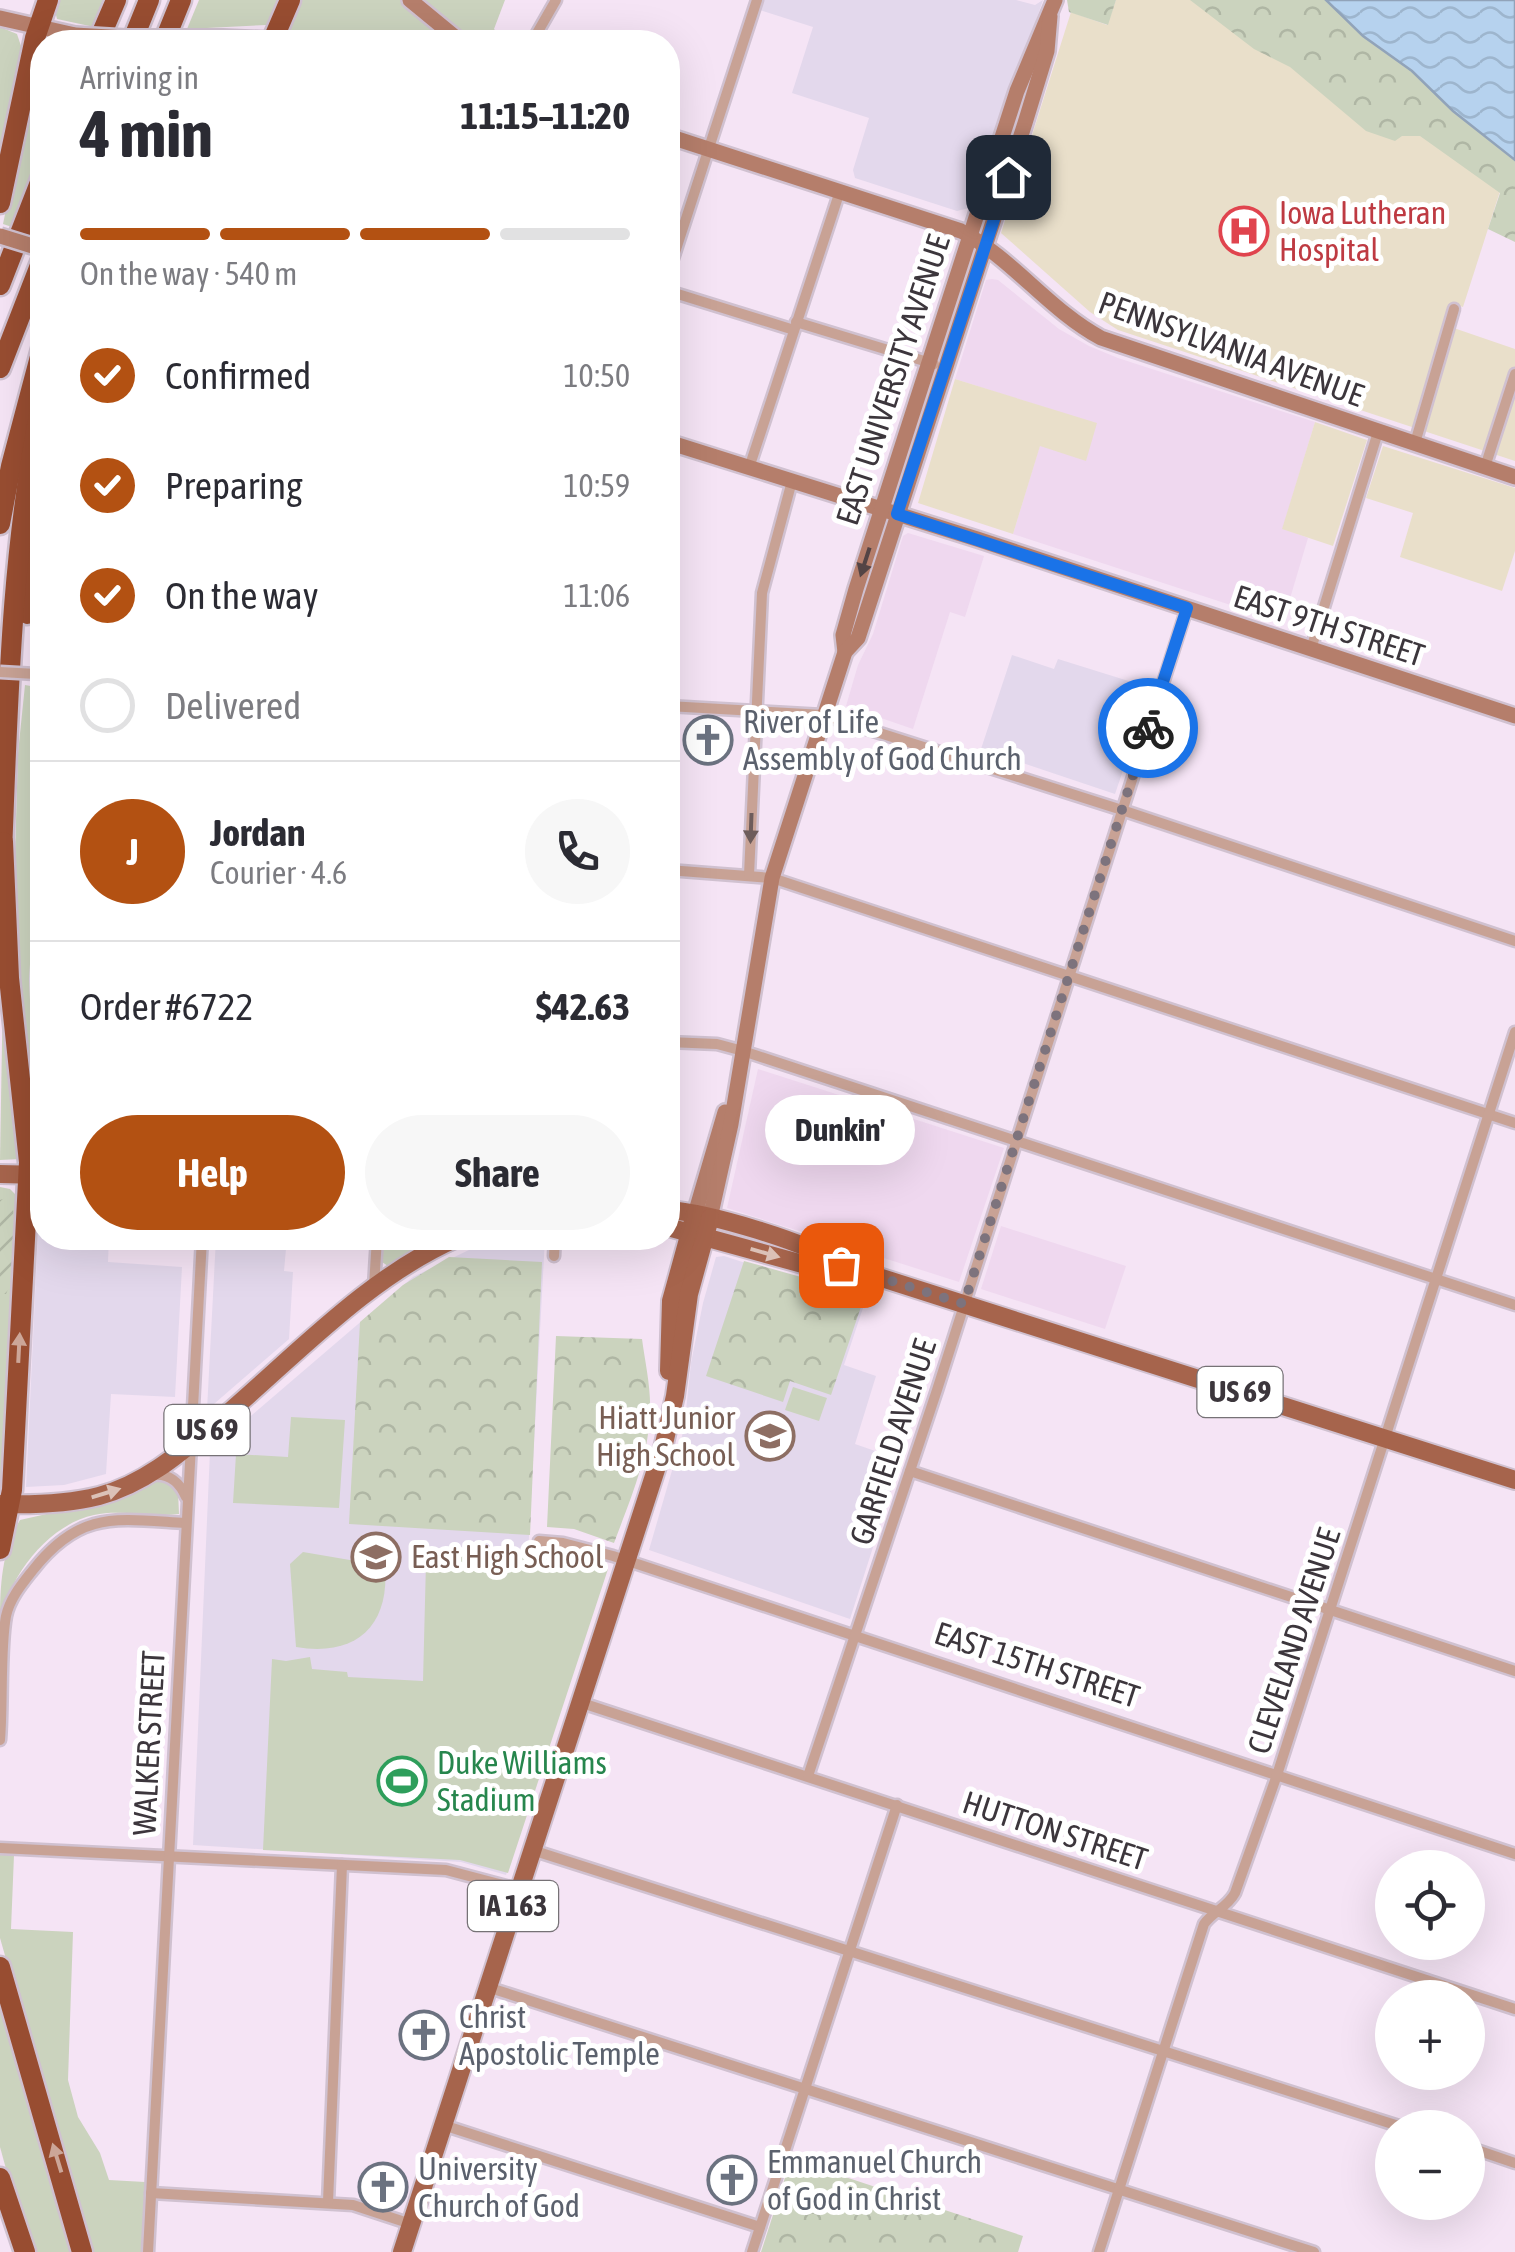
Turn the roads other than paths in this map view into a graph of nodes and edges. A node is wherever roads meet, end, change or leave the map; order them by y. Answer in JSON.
{"nodes":[{"id":1,"x":48,"y":0,"type":"edge"},
{"id":2,"x":116,"y":0,"type":"edge"},
{"id":3,"x":149,"y":0,"type":"edge"},
{"id":4,"x":181,"y":0,"type":"edge"},
{"id":5,"x":290,"y":0,"type":"edge"},
{"id":6,"x":410,"y":0,"type":"edge"},
{"id":7,"x":556,"y":0,"type":"edge"},
{"id":8,"x":757,"y":0,"type":"edge"},
{"id":9,"x":1052,"y":8,"type":"edge"},
{"id":10,"x":0,"y":18,"type":"edge"},
{"id":11,"x":38,"y":28,"type":"junction"},
{"id":12,"x":50,"y":30,"type":"edge"},
{"id":13,"x":103,"y":30,"type":"edge"},
{"id":14,"x":137,"y":30,"type":"edge"},
{"id":15,"x":169,"y":30,"type":"edge"},
{"id":16,"x":277,"y":30,"type":"edge"},
{"id":17,"x":447,"y":30,"type":"edge"},
{"id":18,"x":539,"y":30,"type":"edge"},
{"id":19,"x":30,"y":65,"type":"edge"},
{"id":20,"x":680,"y":140,"type":"edge"},
{"id":21,"x":709,"y":149,"type":"junction"},
{"id":22,"x":840,"y":192,"type":"junction"},
{"id":23,"x":0,"y":203,"type":"edge"},
{"id":24,"x":30,"y":208,"type":"edge"},
{"id":25,"x":0,"y":236,"type":"edge"},
{"id":26,"x":971,"y":236,"type":"junction"},
{"id":27,"x":680,"y":237,"type":"edge"},
{"id":28,"x":30,"y":245,"type":"edge"},
{"id":29,"x":985,"y":246,"type":"junction"},
{"id":30,"x":0,"y":285,"type":"edge"},
{"id":31,"x":30,"y":291,"type":"edge"},
{"id":32,"x":680,"y":294,"type":"edge"},
{"id":33,"x":1454,"y":308,"type":"dead end"},
{"id":34,"x":795,"y":326,"type":"junction"},
{"id":35,"x":929,"y":362,"type":"junction"},
{"id":36,"x":0,"y":368,"type":"edge"},
{"id":37,"x":946,"y":368,"type":"junction"},
{"id":38,"x":1515,"y":374,"type":"edge"},
{"id":39,"x":30,"y":393,"type":"edge"},
{"id":40,"x":1378,"y":432,"type":"junction"},
{"id":41,"x":1414,"y":444,"type":"junction"},
{"id":42,"x":680,"y":446,"type":"edge"},
{"id":43,"x":1485,"y":467,"type":"junction"},
{"id":44,"x":30,"y":468,"type":"edge"},
{"id":45,"x":749,"y":468,"type":"junction"},
{"id":46,"x":1515,"y":477,"type":"edge"},
{"id":47,"x":792,"y":481,"type":"junction"},
{"id":48,"x":890,"y":512,"type":"junction"},
{"id":49,"x":0,"y":524,"type":"edge"},
{"id":50,"x":30,"y":600,"type":"edge"},
{"id":51,"x":1187,"y":608,"type":"junction"},
{"id":52,"x":1310,"y":649,"type":"junction"},
{"id":53,"x":0,"y":672,"type":"edge"},
{"id":54,"x":30,"y":674,"type":"edge"},
{"id":55,"x":680,"y":707,"type":"edge"},
{"id":56,"x":756,"y":711,"type":"junction"},
{"id":57,"x":823,"y":715,"type":"junction"},
{"id":58,"x":1515,"y":716,"type":"edge"},
{"id":59,"x":7,"y":750,"type":"junction"},
{"id":60,"x":1122,"y":810,"type":"junction"},
{"id":61,"x":3,"y":842,"type":"junction"},
{"id":62,"x":680,"y":871,"type":"edge"},
{"id":63,"x":750,"y":875,"type":"junction"},
{"id":64,"x":772,"y":878,"type":"junction"},
{"id":65,"x":0,"y":910,"type":"edge"},
{"id":66,"x":1515,"y":940,"type":"edge"},
{"id":67,"x":1069,"y":975,"type":"junction"},
{"id":68,"x":1515,"y":1032,"type":"edge"},
{"id":69,"x":680,"y":1042,"type":"edge"},
{"id":70,"x":743,"y":1050,"type":"junction"},
{"id":71,"x":1489,"y":1114,"type":"junction"},
{"id":72,"x":1515,"y":1122,"type":"edge"},
{"id":73,"x":30,"y":1131,"type":"edge"},
{"id":74,"x":1017,"y":1140,"type":"junction"},
{"id":75,"x":1,"y":1174,"type":"edge"},
{"id":76,"x":30,"y":1175,"type":"edge"},
{"id":77,"x":680,"y":1216,"type":"edge"},
{"id":78,"x":699,"y":1225,"type":"junction"},
{"id":79,"x":680,"y":1226,"type":"edge"},
{"id":80,"x":30,"y":1239,"type":"edge"},
{"id":81,"x":201,"y":1250,"type":"edge"},
{"id":82,"x":377,"y":1250,"type":"edge"},
{"id":83,"x":436,"y":1250,"type":"edge"},
{"id":84,"x":554,"y":1250,"type":"edge"},
{"id":85,"x":554,"y":1256,"type":"dead end"},
{"id":86,"x":1434,"y":1279,"type":"junction"},
{"id":87,"x":374,"y":1288,"type":"junction"},
{"id":88,"x":964,"y":1304,"type":"junction"},
{"id":89,"x":1515,"y":1306,"type":"edge"},
{"id":90,"x":1384,"y":1438,"type":"junction"},
{"id":91,"x":190,"y":1445,"type":"junction"},
{"id":92,"x":910,"y":1471,"type":"junction"},
{"id":93,"x":147,"y":1476,"type":"junction"},
{"id":94,"x":1515,"y":1480,"type":"edge"},
{"id":95,"x":187,"y":1499,"type":"junction"},
{"id":96,"x":5,"y":1504,"type":"edge"},
{"id":97,"x":186,"y":1523,"type":"junction"},
{"id":98,"x":539,"y":1541,"type":"dead end"},
{"id":99,"x":0,"y":1550,"type":"edge"},
{"id":100,"x":626,"y":1560,"type":"junction"},
{"id":101,"x":1331,"y":1609,"type":"junction"},
{"id":102,"x":856,"y":1637,"type":"junction"},
{"id":103,"x":1515,"y":1671,"type":"edge"},
{"id":104,"x":578,"y":1702,"type":"junction"},
{"id":105,"x":0,"y":1740,"type":"edge"},
{"id":106,"x":808,"y":1776,"type":"junction"},
{"id":107,"x":1276,"y":1776,"type":"junction"},
{"id":108,"x":897,"y":1805,"type":"junction"},
{"id":109,"x":0,"y":1848,"type":"edge"},
{"id":110,"x":531,"y":1850,"type":"junction"},
{"id":111,"x":1515,"y":1854,"type":"edge"},
{"id":112,"x":168,"y":1857,"type":"junction"},
{"id":113,"x":342,"y":1865,"type":"junction"},
{"id":114,"x":518,"y":1889,"type":"junction"},
{"id":115,"x":1219,"y":1911,"type":"junction"},
{"id":116,"x":850,"y":1950,"type":"junction"},
{"id":117,"x":0,"y":1966,"type":"edge"},
{"id":118,"x":487,"y":1987,"type":"junction"},
{"id":119,"x":1515,"y":2008,"type":"edge"},
{"id":120,"x":1163,"y":2050,"type":"junction"},
{"id":121,"x":805,"y":2088,"type":"junction"},
{"id":122,"x":1375,"y":2118,"type":"edge"},
{"id":123,"x":442,"y":2126,"type":"junction"},
{"id":124,"x":1485,"y":2152,"type":"edge"},
{"id":125,"x":1515,"y":2162,"type":"edge"},
{"id":126,"x":0,"y":2178,"type":"edge"},
{"id":127,"x":1119,"y":2189,"type":"junction"},
{"id":128,"x":151,"y":2193,"type":"junction"},
{"id":129,"x":328,"y":2202,"type":"junction"},
{"id":130,"x":411,"y":2224,"type":"junction"},
{"id":131,"x":760,"y":2227,"type":"junction"},
{"id":132,"x":25,"y":2252,"type":"edge"},
{"id":133,"x":82,"y":2252,"type":"edge"},
{"id":134,"x":148,"y":2252,"type":"edge"},
{"id":135,"x":402,"y":2252,"type":"edge"},
{"id":136,"x":752,"y":2252,"type":"edge"},
{"id":137,"x":1099,"y":2252,"type":"edge"},
{"id":138,"x":1314,"y":2252,"type":"edge"}],
"edges":[{"from":1,"to":11,"type":"highway"},
{"from":2,"to":13,"type":"highway"},
{"from":3,"to":14,"type":"highway"},
{"from":4,"to":15,"type":"highway"},
{"from":5,"to":16,"type":"highway"},
{"from":6,"to":17,"type":"main road"},
{"from":7,"to":18,"type":"street"},
{"from":8,"to":21,"type":"street"},
{"from":9,"to":26,"type":"main road","name":"EAST UNIVERSITY AVENUE"},
{"from":9,"to":29,"type":"main road","name":"EAST UNIVERSITY AVENUE"},
{"from":10,"to":11,"type":"main road"},
{"from":11,"to":12,"type":"main road","bridge":true},
{"from":19,"to":23,"type":"highway"},
{"from":20,"to":21,"type":"main road","name":"PENNSYLVANIA AVENUE"},
{"from":21,"to":22,"type":"main road","name":"PENNSYLVANIA AVENUE"},
{"from":21,"to":27,"type":"street"},
{"from":22,"to":26,"type":"main road","name":"PENNSYLVANIA AVENUE"},
{"from":22,"to":34,"type":"street"},
{"from":24,"to":30,"type":"highway"},
{"from":25,"to":28,"type":"main road","bridge":true},
{"from":26,"to":29,"type":"main road","name":"PENNSYLVANIA AVENUE"},
{"from":26,"to":35,"type":"main road","name":"EAST UNIVERSITY AVENUE"},
{"from":29,"to":37,"type":"main road","name":"EAST UNIVERSITY AVENUE"},
{"from":29,"to":40,"type":"main road","name":"PENNSYLVANIA AVENUE"},
{"from":31,"to":36,"type":"highway"},
{"from":32,"to":34,"type":"street"},
{"from":33,"to":41,"type":"street"},
{"from":34,"to":35,"type":"street"},
{"from":34,"to":45,"type":"street"},
{"from":35,"to":37,"type":"street"},
{"from":35,"to":48,"type":"main road","name":"EAST UNIVERSITY AVENUE"},
{"from":37,"to":48,"type":"main road","name":"EAST UNIVERSITY AVENUE"},
{"from":38,"to":43,"type":"street"},
{"from":39,"to":49,"type":"highway"},
{"from":40,"to":41,"type":"main road","name":"PENNSYLVANIA AVENUE"},
{"from":40,"to":52,"type":"street"},
{"from":41,"to":43,"type":"main road","name":"PENNSYLVANIA AVENUE"},
{"from":42,"to":45,"type":"main road","name":"EAST 9TH STREET"},
{"from":43,"to":46,"type":"main road","name":"PENNSYLVANIA AVENUE"},
{"from":44,"to":59,"type":"highway"},
{"from":45,"to":47,"type":"main road","name":"EAST 9TH STREET"},
{"from":47,"to":48,"type":"main road","name":"EAST 9TH STREET"},
{"from":47,"to":56,"type":"street"},
{"from":48,"to":51,"type":"main road","name":"EAST 9TH STREET"},
{"from":48,"to":57,"type":"main road","name":"EAST UNIVERSITY AVENUE"},
{"from":50,"to":59,"type":"highway"},
{"from":51,"to":52,"type":"main road","name":"EAST 9TH STREET"},
{"from":51,"to":60,"type":"street","name":"GARFIELD AVENUE"},
{"from":52,"to":58,"type":"main road","name":"EAST 9TH STREET"},
{"from":53,"to":54,"type":"street","bridge":true},
{"from":55,"to":56,"type":"street"},
{"from":56,"to":57,"type":"street"},
{"from":56,"to":63,"type":"street","one_way":true},
{"from":57,"to":60,"type":"street"},
{"from":57,"to":64,"type":"main road","name":"EAST UNIVERSITY AVENUE"},
{"from":59,"to":61,"type":"highway"},
{"from":60,"to":66,"type":"street"},
{"from":60,"to":67,"type":"street","name":"GARFIELD AVENUE"},
{"from":61,"to":65,"type":"highway"},
{"from":61,"to":73,"type":"highway"},
{"from":62,"to":63,"type":"street"},
{"from":63,"to":64,"type":"street"},
{"from":64,"to":67,"type":"street"},
{"from":64,"to":70,"type":"main road","name":"EAST UNIVERSITY AVENUE"},
{"from":67,"to":71,"type":"street"},
{"from":67,"to":74,"type":"street","name":"GARFIELD AVENUE"},
{"from":68,"to":71,"type":"street","name":"CLEVELAND AVENUE"},
{"from":69,"to":70,"type":"street"},
{"from":70,"to":74,"type":"street"},
{"from":70,"to":78,"type":"main road","name":"EAST UNIVERSITY AVENUE"},
{"from":71,"to":72,"type":"street"},
{"from":71,"to":86,"type":"street","name":"CLEVELAND AVENUE"},
{"from":74,"to":86,"type":"street"},
{"from":74,"to":88,"type":"street","name":"GARFIELD AVENUE"},
{"from":75,"to":76,"type":"main road"},
{"from":77,"to":78,"type":"main road","number":"US 69"},
{"from":78,"to":79,"type":"main road","number":"US 69"},
{"from":78,"to":88,"type":"main road","number":"US 69"},
{"from":78,"to":100,"type":"main road","name":"EAST UNIVERSITY AVENUE","number":"IA 163"},
{"from":96,"to":80,"type":"highway","one_way":true},
{"from":81,"to":91,"type":"street","name":"WALKER STREET"},
{"from":82,"to":87,"type":"street"},
{"from":83,"to":87,"type":"main road","number":"US 69"},
{"from":84,"to":85,"type":"street"},
{"from":86,"to":89,"type":"street"},
{"from":86,"to":90,"type":"street","name":"CLEVELAND AVENUE"},
{"from":87,"to":91,"type":"main road","number":"US 69"},
{"from":88,"to":90,"type":"main road","number":"US 69"},
{"from":88,"to":92,"type":"street","name":"GARFIELD AVENUE"},
{"from":90,"to":94,"type":"main road","number":"US 69"},
{"from":90,"to":101,"type":"street","name":"CLEVELAND AVENUE"},
{"from":91,"to":93,"type":"main road","number":"US 69"},
{"from":91,"to":95,"type":"street","name":"WALKER STREET"},
{"from":92,"to":101,"type":"street"},
{"from":92,"to":102,"type":"street","name":"GARFIELD AVENUE"},
{"from":93,"to":95,"type":"street"},
{"from":96,"to":93,"type":"main road","number":"US 69","one_way":true},
{"from":95,"to":97,"type":"street","name":"WALKER STREET"},
{"from":96,"to":99,"type":"highway"},
{"from":97,"to":105,"type":"street"},
{"from":97,"to":112,"type":"street","name":"WALKER STREET"},
{"from":98,"to":100,"type":"street","name":"EAST 15TH STREET"},
{"from":100,"to":102,"type":"street","name":"EAST 15TH STREET"},
{"from":100,"to":104,"type":"main road","name":"EAST UNIVERSITY AVENUE","number":"IA 163"},
{"from":101,"to":103,"type":"street"},
{"from":101,"to":107,"type":"street","name":"CLEVELAND AVENUE"},
{"from":102,"to":106,"type":"street","name":"GARFIELD AVENUE"},
{"from":102,"to":107,"type":"street","name":"EAST 15TH STREET"},
{"from":104,"to":106,"type":"street","name":"HUTTON STREET"},
{"from":104,"to":110,"type":"main road","name":"EAST UNIVERSITY AVENUE","number":"IA 163"},
{"from":106,"to":108,"type":"street","name":"HUTTON STREET"},
{"from":107,"to":111,"type":"street","name":"EAST 15TH STREET"},
{"from":107,"to":115,"type":"street","name":"CLEVELAND AVENUE"},
{"from":108,"to":115,"type":"street","name":"HUTTON STREET"},
{"from":108,"to":116,"type":"street"},
{"from":109,"to":112,"type":"street"},
{"from":110,"to":114,"type":"main road","name":"EAST UNIVERSITY AVENUE","number":"IA 163"},
{"from":110,"to":116,"type":"street"},
{"from":112,"to":113,"type":"street"},
{"from":112,"to":128,"type":"street","name":"WALKER STREET"},
{"from":113,"to":114,"type":"street"},
{"from":113,"to":129,"type":"street"},
{"from":114,"to":118,"type":"main road","name":"EAST UNIVERSITY AVENUE","number":"IA 163"},
{"from":115,"to":119,"type":"street","name":"HUTTON STREET"},
{"from":115,"to":120,"type":"street","name":"CLEVELAND AVENUE"},
{"from":116,"to":120,"type":"street"},
{"from":116,"to":121,"type":"street"},
{"from":133,"to":117,"type":"highway","one_way":true},
{"from":118,"to":121,"type":"street"},
{"from":118,"to":123,"type":"main road","name":"EAST UNIVERSITY AVENUE","number":"IA 163"},
{"from":120,"to":122,"type":"street"},
{"from":120,"to":127,"type":"street","name":"CLEVELAND AVENUE"},
{"from":121,"to":127,"type":"street"},
{"from":121,"to":131,"type":"street"},
{"from":123,"to":130,"type":"main road","name":"EAST UNIVERSITY AVENUE","number":"IA 163"},
{"from":123,"to":131,"type":"street"},
{"from":124,"to":125,"type":"street"},
{"from":126,"to":132,"type":"highway"},
{"from":127,"to":137,"type":"street","name":"CLEVELAND AVENUE"},
{"from":127,"to":138,"type":"street"},
{"from":128,"to":129,"type":"street"},
{"from":128,"to":134,"type":"street","name":"WALKER STREET"},
{"from":129,"to":130,"type":"street"},
{"from":130,"to":135,"type":"main road","name":"EAST UNIVERSITY AVENUE","number":"IA 163"},
{"from":131,"to":136,"type":"street"}]}
